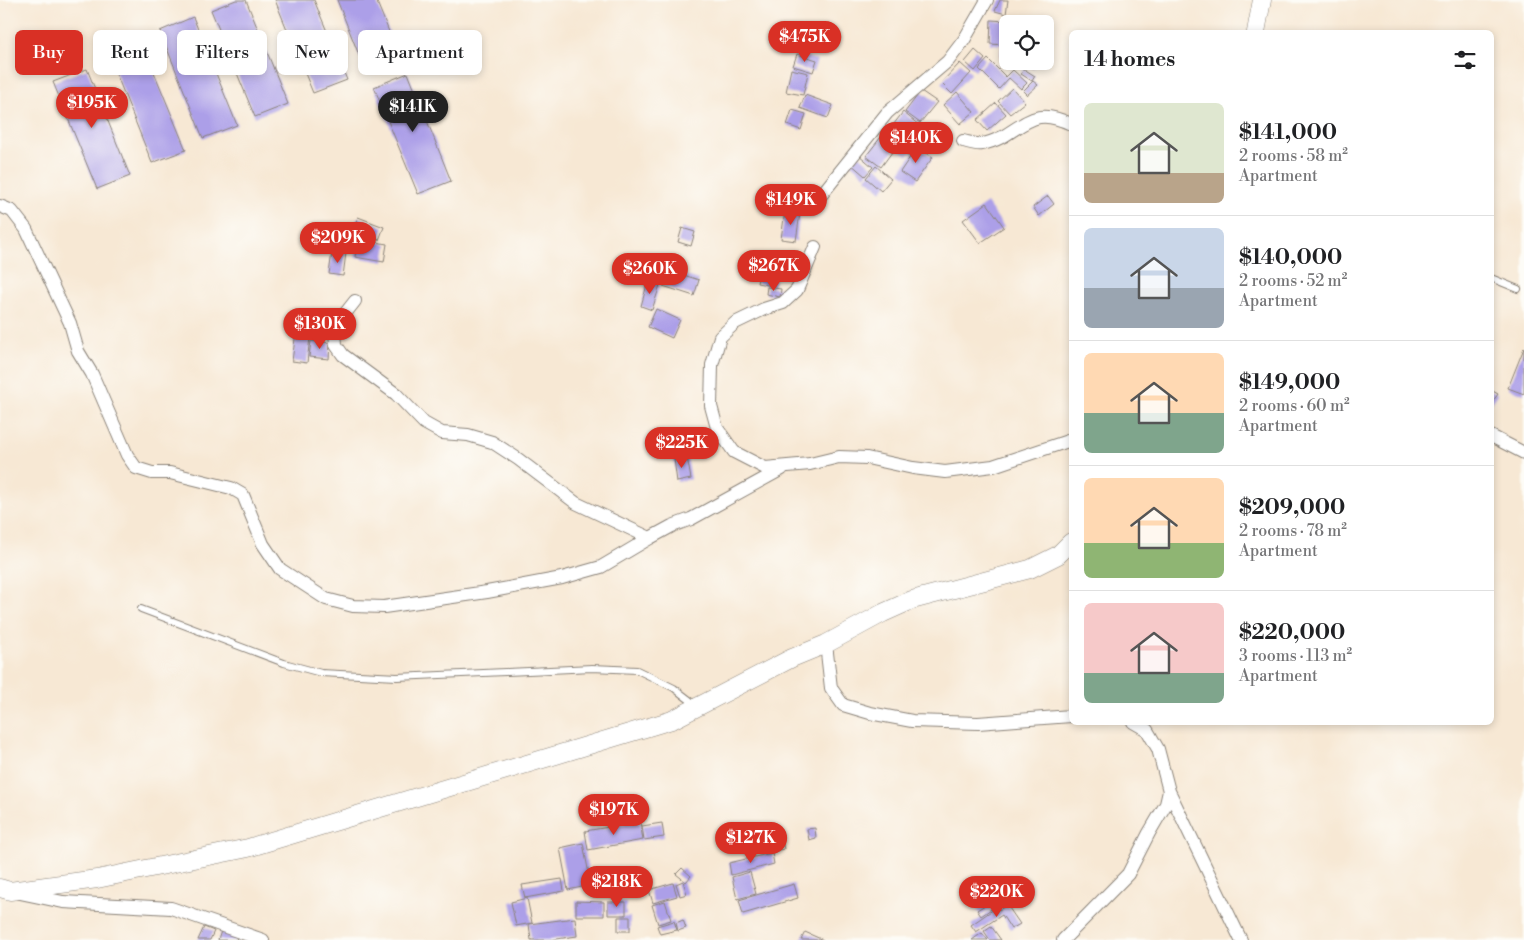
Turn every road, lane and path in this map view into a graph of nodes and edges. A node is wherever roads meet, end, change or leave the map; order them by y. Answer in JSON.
{"nodes":[{"id":1,"x":987,"y":0,"type":"edge"},
{"id":2,"x":1262,"y":0,"type":"edge"},
{"id":3,"x":1256,"y":30,"type":"edge"},
{"id":4,"x":1069,"y":123,"type":"edge"},
{"id":5,"x":963,"y":141,"type":"dead end"},
{"id":6,"x":822,"y":194,"type":"dead end"},
{"id":7,"x":0,"y":206,"type":"edge"},
{"id":8,"x":815,"y":247,"type":"dead end"},
{"id":9,"x":1494,"y":279,"type":"edge"},
{"id":10,"x":1518,"y":289,"type":"dead end"},
{"id":11,"x":355,"y":301,"type":"dead end"},
{"id":12,"x":1494,"y":438,"type":"edge"},
{"id":13,"x":1069,"y":441,"type":"edge"},
{"id":14,"x":1524,"y":453,"type":"edge"},
{"id":15,"x":787,"y":466,"type":"junction"},
{"id":16,"x":650,"y":538,"type":"junction"},
{"id":17,"x":1069,"y":544,"type":"edge"},
{"id":18,"x":141,"y":609,"type":"dead end"},
{"id":19,"x":826,"y":644,"type":"junction"},
{"id":20,"x":698,"y":706,"type":"junction"},
{"id":21,"x":1069,"y":716,"type":"edge"},
{"id":22,"x":1138,"y":725,"type":"edge"},
{"id":23,"x":1169,"y":791,"type":"junction"},
{"id":24,"x":5,"y":889,"type":"edge"},
{"id":25,"x":263,"y":940,"type":"edge"},
{"id":26,"x":1063,"y":940,"type":"edge"},
{"id":27,"x":1241,"y":940,"type":"edge"}],
"edges":[{"from":1,"to":6,"type":"street"},
{"from":2,"to":3,"type":"main road"},
{"from":4,"to":5,"type":"street"},
{"from":7,"to":16,"type":"street"},
{"from":8,"to":15,"type":"street"},
{"from":9,"to":10,"type":"lane"},
{"from":11,"to":16,"type":"street"},
{"from":12,"to":14,"type":"street"},
{"from":13,"to":15,"type":"street"},
{"from":15,"to":16,"type":"street"},
{"from":17,"to":19,"type":"main road"},
{"from":18,"to":20,"type":"lane"},
{"from":19,"to":20,"type":"main road"},
{"from":19,"to":21,"type":"street"},
{"from":20,"to":24,"type":"main road"},
{"from":22,"to":23,"type":"street"},
{"from":23,"to":26,"type":"street"},
{"from":23,"to":27,"type":"street"},
{"from":24,"to":25,"type":"street"}]}
